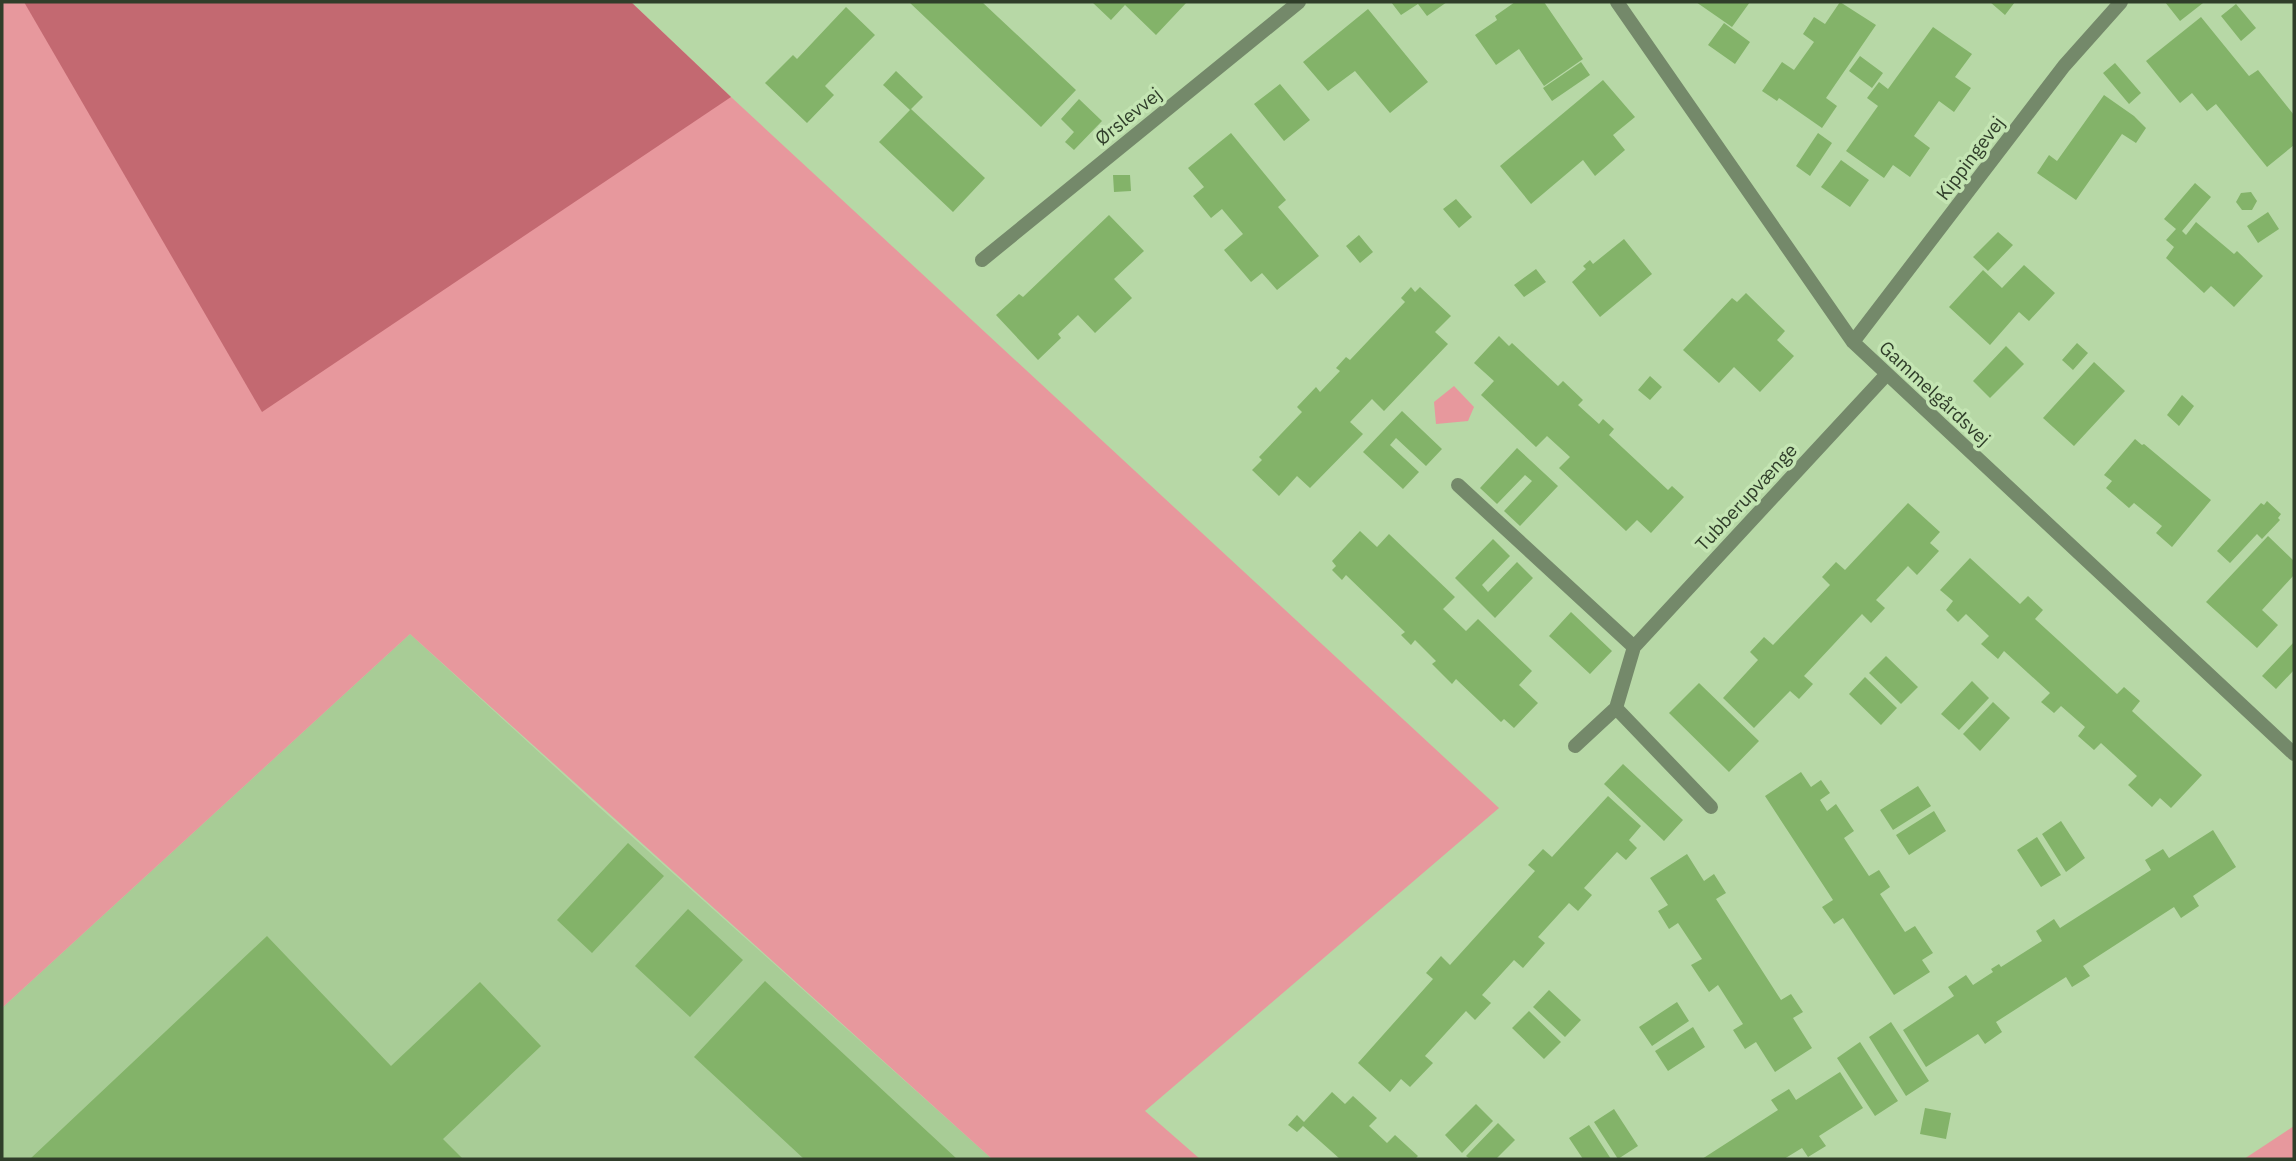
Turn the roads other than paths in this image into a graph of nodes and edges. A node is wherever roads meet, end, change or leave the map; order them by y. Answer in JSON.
{"nodes":[{"id":1,"x":1298,"y":2,"type":"edge"},
{"id":2,"x":1617,"y":2,"type":"edge"},
{"id":3,"x":2121,"y":2,"type":"edge"},
{"id":4,"x":982,"y":260,"type":"dead end"},
{"id":5,"x":1853,"y":342,"type":"junction"},
{"id":6,"x":1887,"y":373,"type":"junction"},
{"id":7,"x":1458,"y":485,"type":"dead end"},
{"id":8,"x":1634,"y":647,"type":"junction"},
{"id":9,"x":1616,"y":708,"type":"junction"},
{"id":10,"x":1575,"y":746,"type":"dead end"},
{"id":11,"x":2294,"y":754,"type":"edge"},
{"id":12,"x":1711,"y":807,"type":"dead end"}],
"edges":[{"from":1,"to":4,"type":"street","name":"Ørslevvej"},
{"from":2,"to":5,"type":"street","name":"Gammelgårdsvej"},
{"from":3,"to":5,"type":"street","name":"Kippingevej"},
{"from":5,"to":6,"type":"street","name":"Gammelgårdsvej"},
{"from":6,"to":8,"type":"street","name":"Tubberupvænge"},
{"from":6,"to":11,"type":"street","name":"Gammelgårdsvej"},
{"from":7,"to":8,"type":"street"},
{"from":8,"to":9,"type":"street","name":"Tubberupvænge"},
{"from":9,"to":10,"type":"street"},
{"from":9,"to":12,"type":"street"}]}
